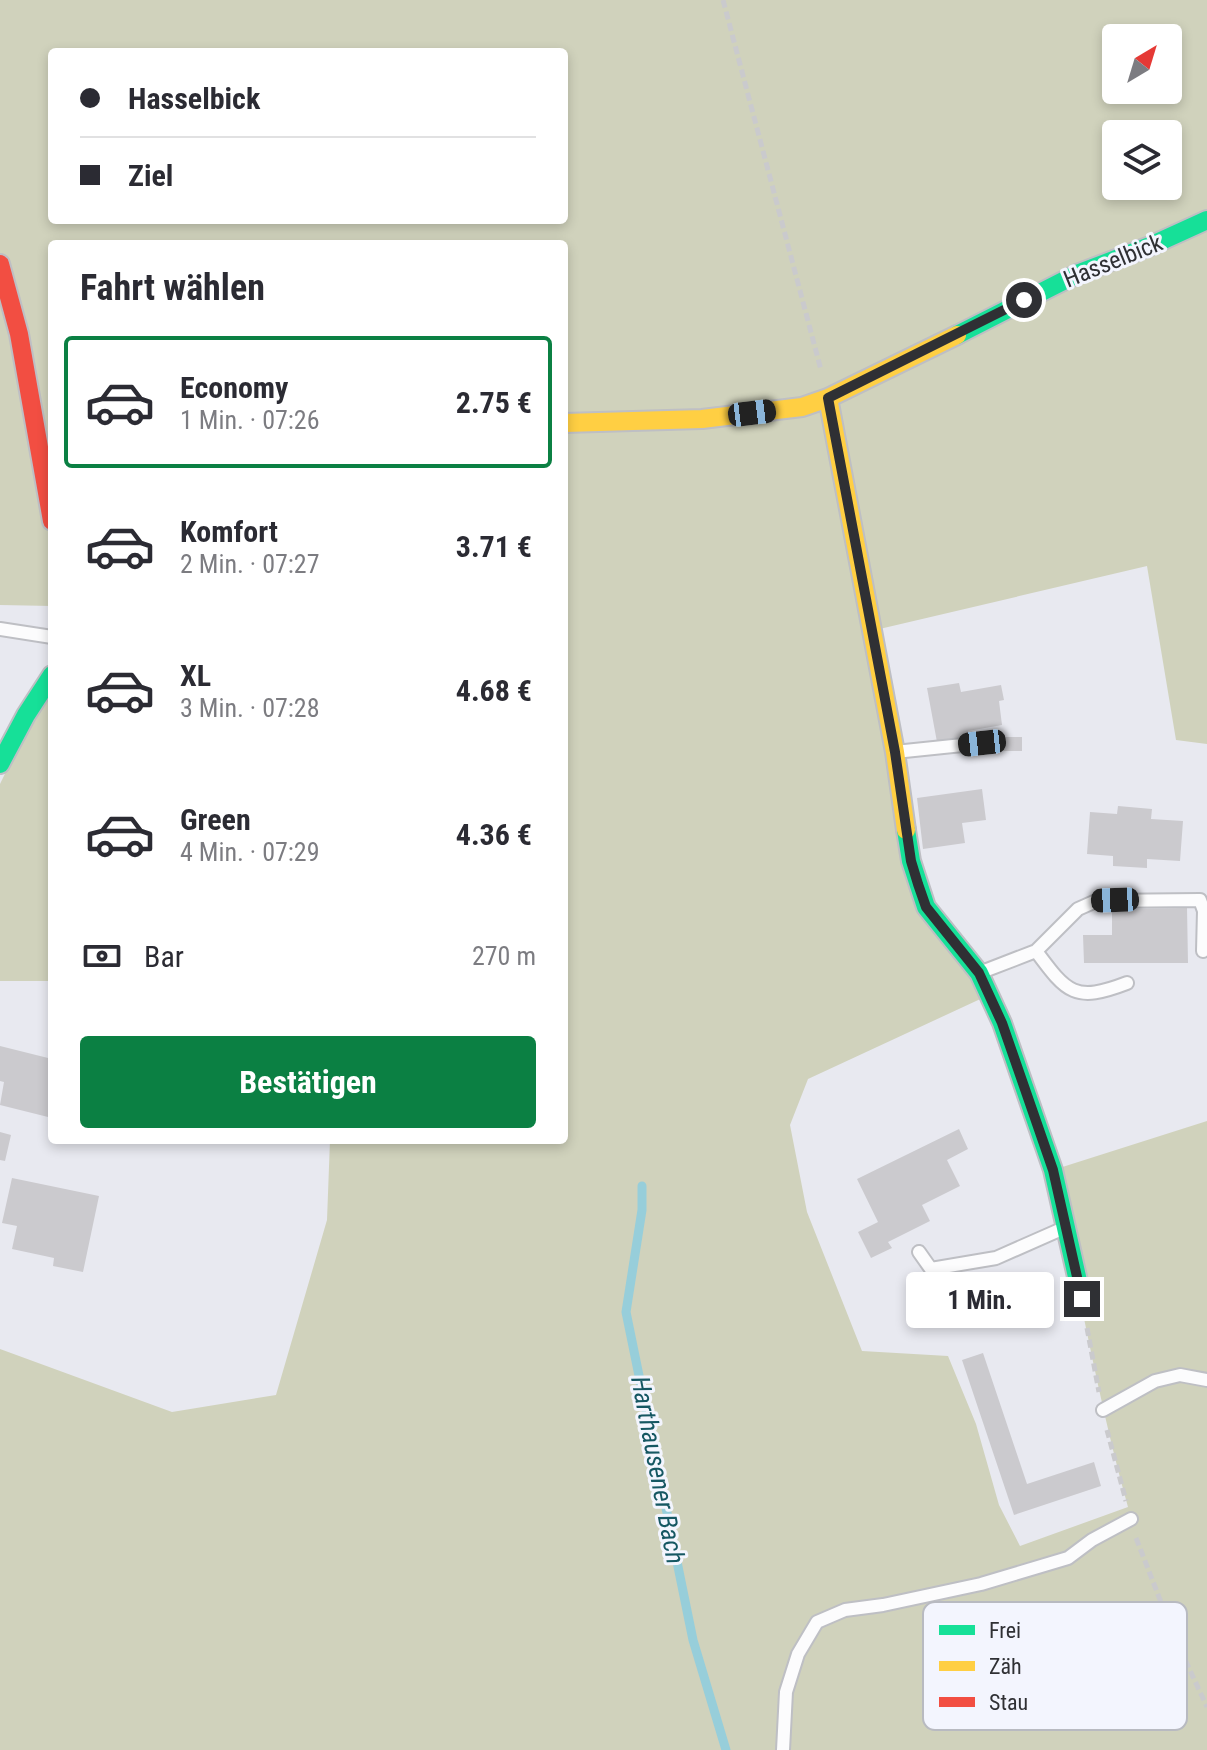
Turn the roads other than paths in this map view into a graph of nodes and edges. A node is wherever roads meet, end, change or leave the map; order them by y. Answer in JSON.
{"nodes":[{"id":1,"x":1207,"y":220,"type":"edge"},
{"id":2,"x":0,"y":264,"type":"edge"},
{"id":3,"x":828,"y":398,"type":"junction"},
{"id":4,"x":568,"y":423,"type":"edge"},
{"id":5,"x":48,"y":498,"type":"edge"},
{"id":6,"x":0,"y":629,"type":"edge"},
{"id":7,"x":48,"y":636,"type":"edge"},
{"id":8,"x":48,"y":681,"type":"edge"},
{"id":9,"x":982,"y":743,"type":"dead end"},
{"id":10,"x":895,"y":752,"type":"junction"},
{"id":11,"x":0,"y":764,"type":"edge"},
{"id":12,"x":1036,"y":951,"type":"junction"},
{"id":13,"x":1203,"y":951,"type":"dead end"},
{"id":14,"x":979,"y":973,"type":"junction"},
{"id":15,"x":1127,"y":983,"type":"dead end"},
{"id":16,"x":1067,"y":1226,"type":"junction"},
{"id":17,"x":919,"y":1252,"type":"dead end"},
{"id":18,"x":1082,"y":1299,"type":"dead end"},
{"id":19,"x":1207,"y":1380,"type":"edge"},
{"id":20,"x":1103,"y":1410,"type":"dead end"},
{"id":21,"x":1131,"y":1519,"type":"dead end"},
{"id":22,"x":783,"y":1750,"type":"edge"}],
"edges":[{"from":1,"to":3,"type":"street","name":"Hasselbick"},
{"from":2,"to":5,"type":"street"},
{"from":3,"to":4,"type":"street","name":"Hasselbick"},
{"from":3,"to":10,"type":"street"},
{"from":6,"to":7,"type":"lane"},
{"from":8,"to":11,"type":"street"},
{"from":9,"to":10,"type":"lane"},
{"from":10,"to":14,"type":"street"},
{"from":12,"to":13,"type":"lane"},
{"from":12,"to":14,"type":"lane"},
{"from":12,"to":15,"type":"lane"},
{"from":14,"to":16,"type":"street"},
{"from":16,"to":17,"type":"lane"},
{"from":16,"to":18,"type":"street"},
{"from":19,"to":20,"type":"lane"},
{"from":21,"to":22,"type":"lane"}]}
